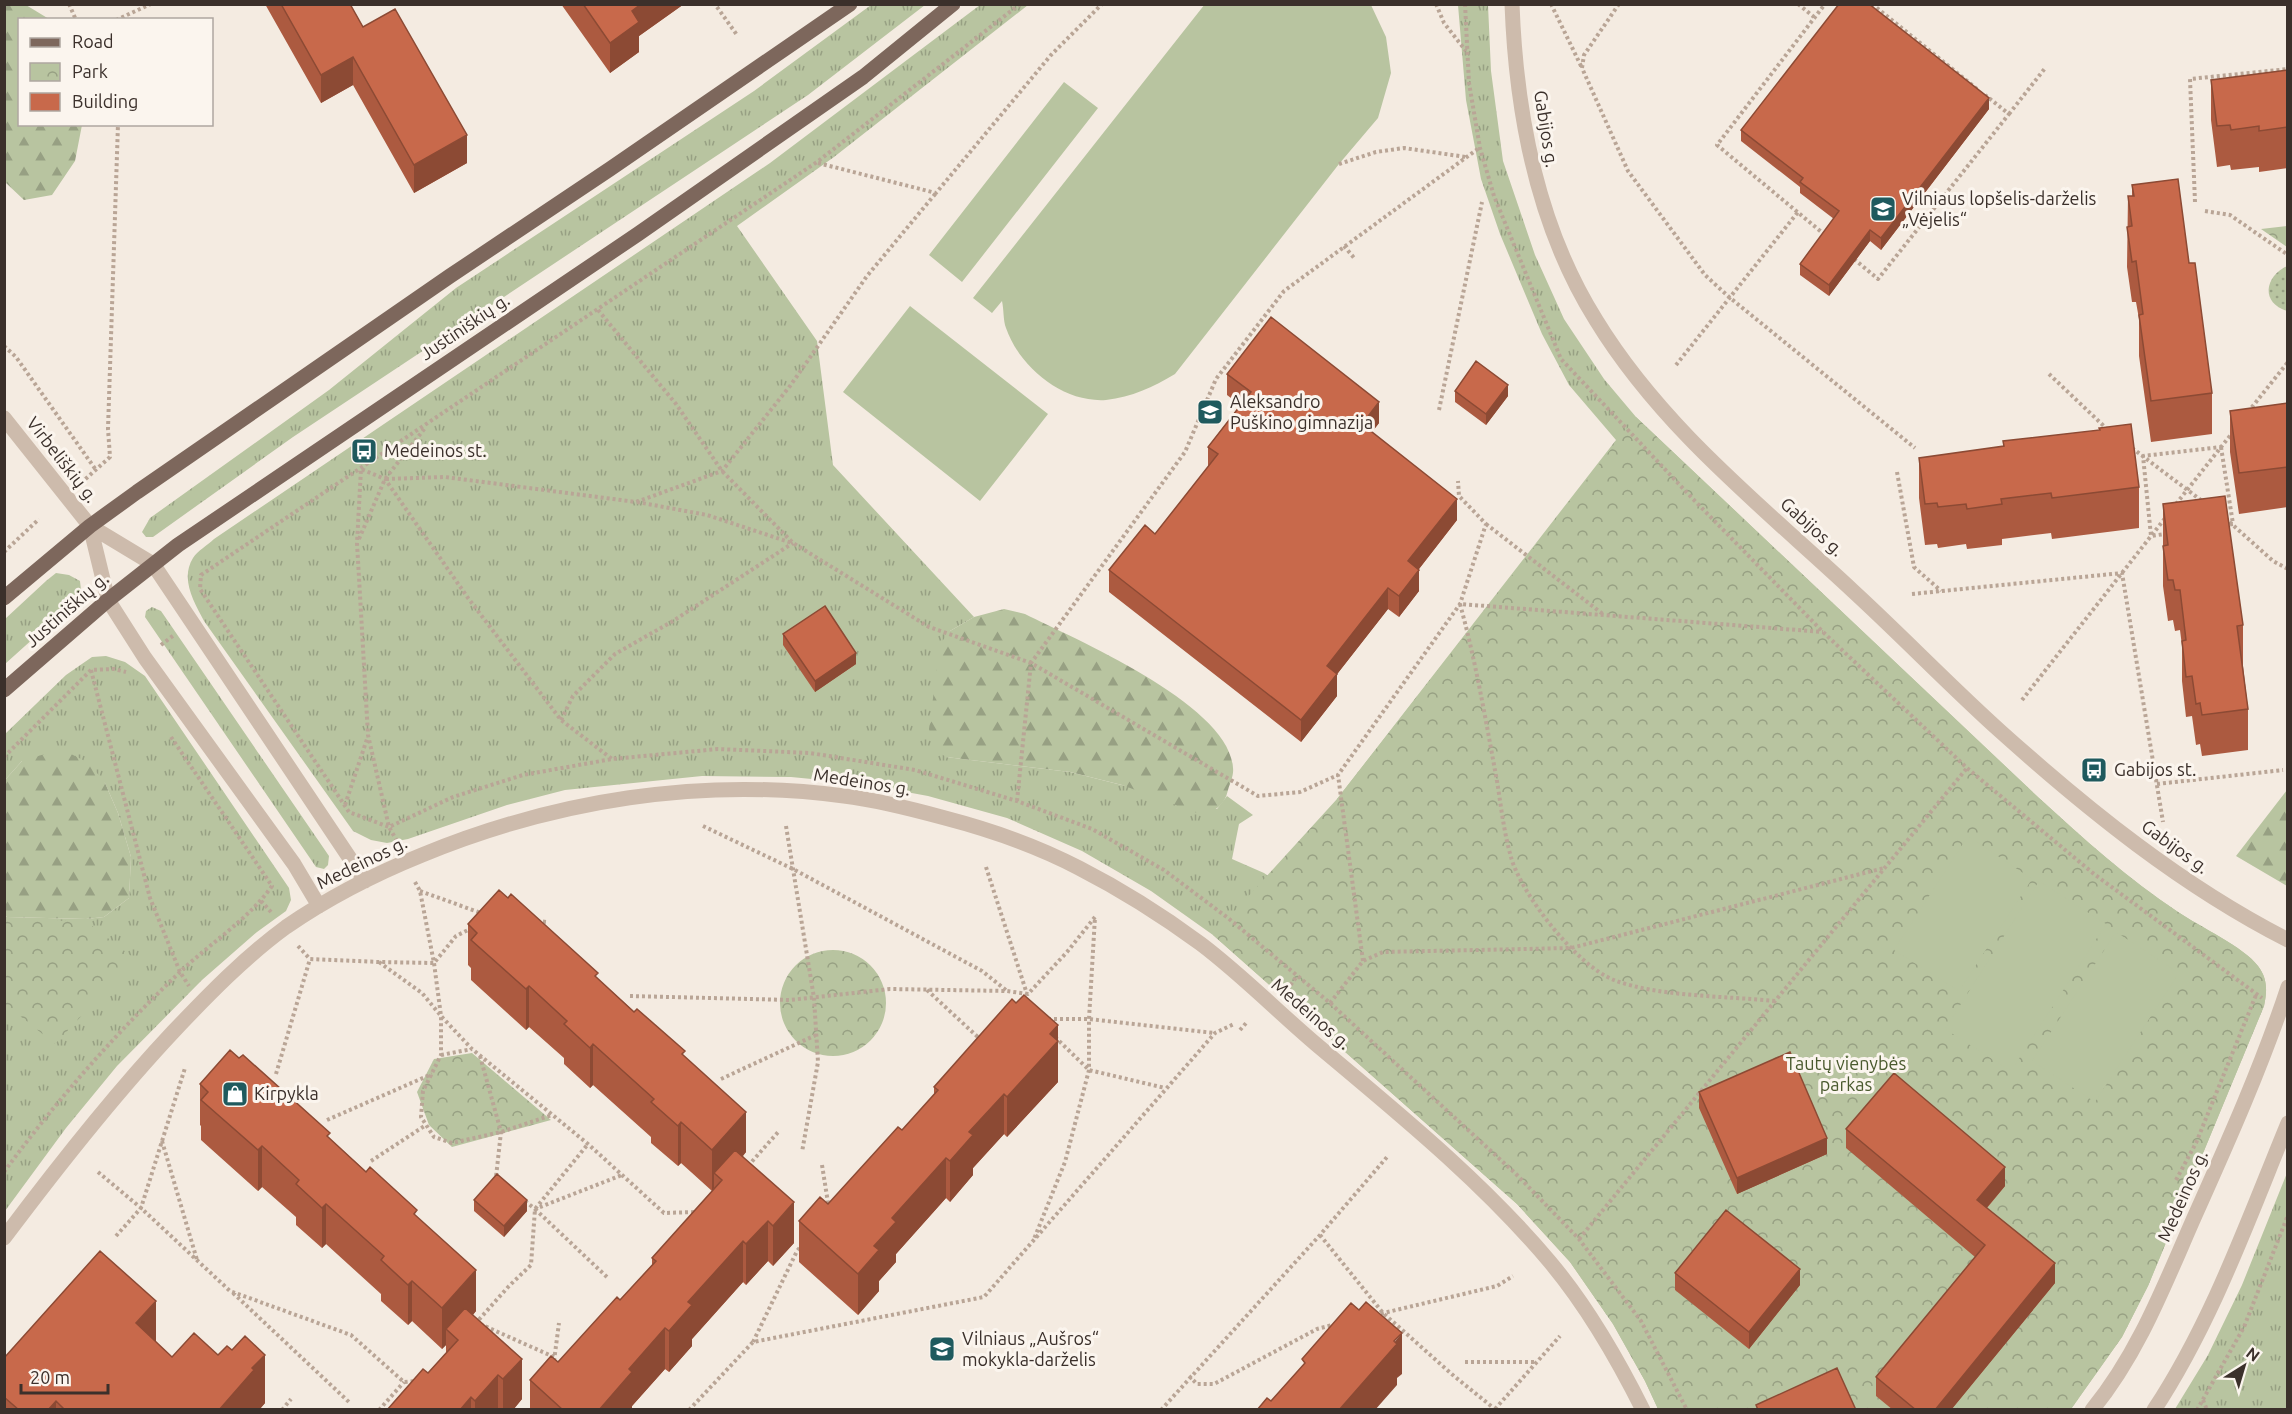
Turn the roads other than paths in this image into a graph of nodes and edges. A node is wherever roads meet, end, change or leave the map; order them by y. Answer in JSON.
{"nodes":[{"id":1,"x":850,"y":4,"type":"edge"},
{"id":2,"x":953,"y":4,"type":"edge"},
{"id":3,"x":1512,"y":4,"type":"edge"},
{"id":4,"x":4,"y":418,"type":"edge"},
{"id":5,"x":90,"y":526,"type":"junction"},
{"id":6,"x":153,"y":564,"type":"junction"},
{"id":7,"x":4,"y":598,"type":"edge"},
{"id":8,"x":108,"y":600,"type":"junction"},
{"id":9,"x":4,"y":690,"type":"edge"},
{"id":10,"x":365,"y":881,"type":"junction"},
{"id":11,"x":319,"y":906,"type":"junction"},
{"id":12,"x":2288,"y":940,"type":"edge"},
{"id":13,"x":2288,"y":987,"type":"edge"},
{"id":14,"x":2288,"y":1123,"type":"edge"},
{"id":15,"x":4,"y":1238,"type":"edge"},
{"id":16,"x":1643,"y":1410,"type":"edge"},
{"id":17,"x":2092,"y":1410,"type":"edge"},
{"id":18,"x":2154,"y":1410,"type":"edge"}],
"edges":[{"from":1,"to":5,"type":"main road"},
{"from":2,"to":6,"type":"main road","name":"Justiniškių g."},
{"from":3,"to":12,"type":"street","name":"Gabijos g."},
{"from":4,"to":5,"type":"street","name":"Virbeliškių g."},
{"from":5,"to":6,"type":"street"},
{"from":5,"to":7,"type":"main road"},
{"from":5,"to":8,"type":"street"},
{"from":6,"to":8,"type":"main road","name":"Justiniškių g."},
{"from":6,"to":10,"type":"street"},
{"from":8,"to":9,"type":"main road","name":"Justiniškių g."},
{"from":8,"to":11,"type":"street"},
{"from":10,"to":11,"type":"street","name":"Medeinos g."},
{"from":10,"to":16,"type":"street","name":"Medeinos g."},
{"from":11,"to":15,"type":"street","name":"Medeinos g."},
{"from":13,"to":17,"type":"street","name":"Medeinos g."},
{"from":14,"to":18,"type":"street"}]}
